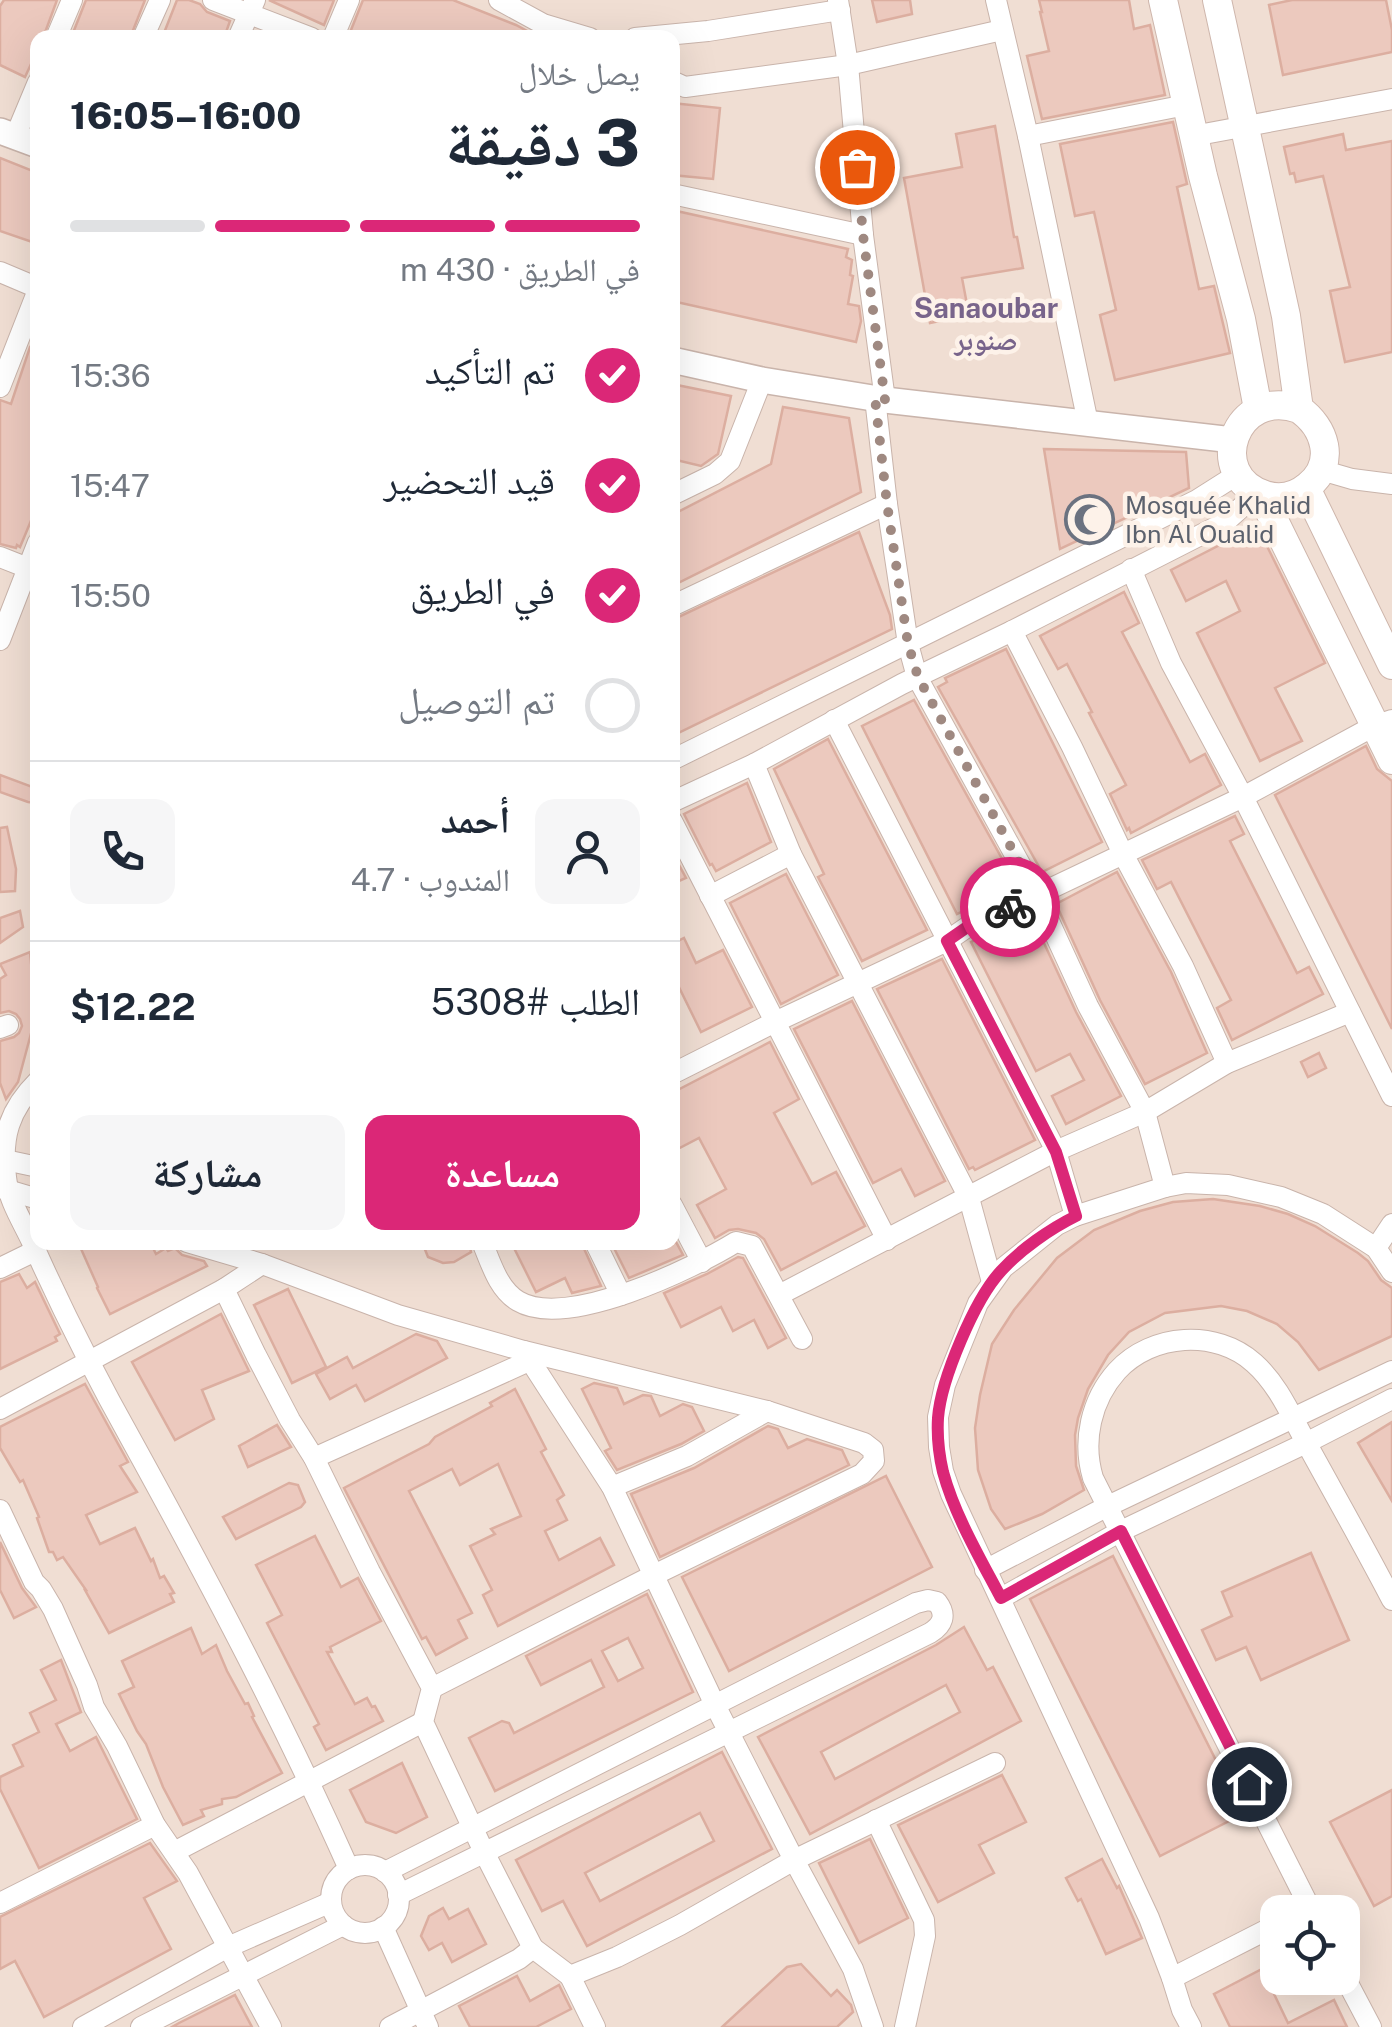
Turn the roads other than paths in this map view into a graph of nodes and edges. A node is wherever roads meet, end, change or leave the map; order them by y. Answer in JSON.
{"nodes":[{"id":1,"x":72,"y":0,"type":"edge"},
{"id":2,"x":160,"y":0,"type":"edge"},
{"id":3,"x":213,"y":0,"type":"edge"},
{"id":4,"x":349,"y":0,"type":"edge"},
{"id":5,"x":500,"y":0,"type":"edge"},
{"id":6,"x":542,"y":0,"type":"edge"},
{"id":7,"x":996,"y":0,"type":"edge"},
{"id":8,"x":1163,"y":0,"type":"edge"},
{"id":9,"x":1217,"y":0,"type":"edge"},
{"id":10,"x":839,"y":5,"type":"edge"},
{"id":11,"x":252,"y":6,"type":"edge"},
{"id":12,"x":59,"y":30,"type":"edge"},
{"id":13,"x":146,"y":30,"type":"edge"},
{"id":14,"x":242,"y":30,"type":"edge"},
{"id":15,"x":297,"y":30,"type":"edge"},
{"id":16,"x":336,"y":30,"type":"edge"},
{"id":17,"x":541,"y":30,"type":"edge"},
{"id":18,"x":542,"y":30,"type":"edge"},
{"id":19,"x":1002,"y":30,"type":"junction"},
{"id":20,"x":680,"y":34,"type":"edge"},
{"id":21,"x":848,"y":65,"type":"junction"},
{"id":22,"x":680,"y":85,"type":"edge"},
{"id":23,"x":1392,"y":99,"type":"edge"},
{"id":24,"x":30,"y":103,"type":"edge"},
{"id":25,"x":1186,"y":105,"type":"junction"},
{"id":26,"x":1244,"y":127,"type":"junction"},
{"id":27,"x":1028,"y":136,"type":"junction"},
{"id":28,"x":1194,"y":136,"type":"junction"},
{"id":29,"x":17,"y":137,"type":"edge"},
{"id":30,"x":680,"y":196,"type":"edge"},
{"id":31,"x":863,"y":235,"type":"junction"},
{"id":32,"x":0,"y":272,"type":"edge"},
{"id":33,"x":30,"y":285,"type":"edge"},
{"id":34,"x":30,"y":309,"type":"edge"},
{"id":35,"x":680,"y":362,"type":"edge"},
{"id":36,"x":762,"y":380,"type":"junction"},
{"id":37,"x":0,"y":386,"type":"edge"},
{"id":38,"x":880,"y":399,"type":"junction"},
{"id":39,"x":1258,"y":409,"type":"junction"},
{"id":40,"x":1300,"y":409,"type":"junction"},
{"id":41,"x":1088,"y":423,"type":"junction"},
{"id":42,"x":1233,"y":440,"type":"junction"},
{"id":43,"x":1314,"y":479,"type":"junction"},
{"id":44,"x":1392,"y":484,"type":"edge"},
{"id":45,"x":1251,"y":486,"type":"junction"},
{"id":46,"x":680,"y":490,"type":"edge"},
{"id":47,"x":887,"y":504,"type":"junction"},
{"id":48,"x":0,"y":556,"type":"edge"},
{"id":49,"x":30,"y":569,"type":"edge"},
{"id":50,"x":1131,"y":569,"type":"junction"},
{"id":51,"x":30,"y":576,"type":"edge"},
{"id":52,"x":680,"y":602,"type":"edge"},
{"id":53,"x":1012,"y":631,"type":"junction"},
{"id":54,"x":0,"y":640,"type":"edge"},
{"id":55,"x":908,"y":644,"type":"junction"},
{"id":56,"x":1392,"y":665,"type":"edge"},
{"id":57,"x":918,"y":677,"type":"junction"},
{"id":58,"x":834,"y":720,"type":"junction"},
{"id":59,"x":1383,"y":723,"type":"edge"},
{"id":60,"x":680,"y":756,"type":"edge"},
{"id":61,"x":1392,"y":760,"type":"edge"},
{"id":62,"x":754,"y":764,"type":"junction"},
{"id":63,"x":1243,"y":797,"type":"junction"},
{"id":64,"x":680,"y":798,"type":"edge"},
{"id":65,"x":680,"y":837,"type":"edge"},
{"id":66,"x":791,"y":854,"type":"junction"},
{"id":67,"x":1123,"y":854,"type":"junction"},
{"id":68,"x":1037,"y":895,"type":"junction"},
{"id":69,"x":710,"y":896,"type":"junction"},
{"id":70,"x":947,"y":941,"type":"junction"},
{"id":71,"x":858,"y":982,"type":"junction"},
{"id":72,"x":1350,"y":1012,"type":"junction"},
{"id":73,"x":775,"y":1022,"type":"junction"},
{"id":74,"x":1228,"y":1064,"type":"junction"},
{"id":75,"x":680,"y":1070,"type":"edge"},
{"id":76,"x":30,"y":1095,"type":"edge"},
{"id":77,"x":1392,"y":1096,"type":"edge"},
{"id":78,"x":30,"y":1111,"type":"edge"},
{"id":79,"x":1145,"y":1112,"type":"junction"},
{"id":80,"x":5,"y":1137,"type":"edge"},
{"id":81,"x":1056,"y":1152,"type":"junction"},
{"id":82,"x":30,"y":1160,"type":"edge"},
{"id":83,"x":1165,"y":1186,"type":"junction"},
{"id":84,"x":4,"y":1189,"type":"edge"},
{"id":85,"x":30,"y":1197,"type":"edge"},
{"id":86,"x":969,"y":1198,"type":"junction"},
{"id":87,"x":1076,"y":1216,"type":"junction"},
{"id":88,"x":680,"y":1220,"type":"edge"},
{"id":89,"x":1392,"y":1224,"type":"edge"},
{"id":90,"x":887,"y":1240,"type":"junction"},
{"id":91,"x":30,"y":1241,"type":"edge"},
{"id":92,"x":1376,"y":1248,"type":"junction"},
{"id":93,"x":214,"y":1250,"type":"edge"},
{"id":94,"x":485,"y":1250,"type":"edge"},
{"id":95,"x":598,"y":1250,"type":"edge"},
{"id":96,"x":35,"y":1251,"type":"joint"},
{"id":97,"x":702,"y":1262,"type":"junction"},
{"id":98,"x":262,"y":1264,"type":"junction"},
{"id":99,"x":0,"y":1268,"type":"edge"},
{"id":100,"x":1392,"y":1272,"type":"edge"},
{"id":101,"x":992,"y":1282,"type":"junction"},
{"id":102,"x":224,"y":1289,"type":"junction"},
{"id":103,"x":621,"y":1295,"type":"junction"},
{"id":104,"x":779,"y":1295,"type":"junction"},
{"id":105,"x":802,"y":1338,"type":"dead end"},
{"id":106,"x":527,"y":1356,"type":"junction"},
{"id":107,"x":88,"y":1362,"type":"junction"},
{"id":108,"x":1392,"y":1371,"type":"edge"},
{"id":109,"x":1392,"y":1399,"type":"edge"},
{"id":110,"x":0,"y":1409,"type":"edge"},
{"id":111,"x":767,"y":1411,"type":"junction"},
{"id":112,"x":1293,"y":1419,"type":"junction"},
{"id":113,"x":1306,"y":1443,"type":"junction"},
{"id":114,"x":314,"y":1458,"type":"junction"},
{"id":115,"x":612,"y":1487,"type":"junction"},
{"id":116,"x":1108,"y":1506,"type":"junction"},
{"id":117,"x":0,"y":1510,"type":"edge"},
{"id":118,"x":1121,"y":1531,"type":"junction"},
{"id":119,"x":985,"y":1570,"type":"junction"},
{"id":120,"x":654,"y":1575,"type":"junction"},
{"id":121,"x":1001,"y":1598,"type":"junction"},
{"id":122,"x":1392,"y":1600,"type":"edge"},
{"id":123,"x":432,"y":1688,"type":"junction"},
{"id":124,"x":715,"y":1704,"type":"junction"},
{"id":125,"x":423,"y":1722,"type":"junction"},
{"id":126,"x":730,"y":1731,"type":"junction"},
{"id":127,"x":994,"y":1763,"type":"dead end"},
{"id":128,"x":310,"y":1780,"type":"junction"},
{"id":129,"x":876,"y":1820,"type":"junction"},
{"id":130,"x":156,"y":1825,"type":"junction"},
{"id":131,"x":472,"y":1828,"type":"junction"},
{"id":132,"x":174,"y":1852,"type":"junction"},
{"id":133,"x":484,"y":1852,"type":"junction"},
{"id":134,"x":794,"y":1860,"type":"junction"},
{"id":135,"x":349,"y":1869,"type":"junction"},
{"id":136,"x":385,"y":1872,"type":"junction"},
{"id":137,"x":398,"y":1895,"type":"junction"},
{"id":138,"x":1299,"y":1895,"type":"edge"},
{"id":139,"x":331,"y":1902,"type":"junction"},
{"id":140,"x":0,"y":1903,"type":"edge"},
{"id":141,"x":343,"y":1925,"type":"junction"},
{"id":142,"x":383,"y":1927,"type":"junction"},
{"id":143,"x":1260,"y":1933,"type":"edge"},
{"id":144,"x":228,"y":1947,"type":"junction"},
{"id":145,"x":533,"y":1948,"type":"junction"},
{"id":146,"x":244,"y":1976,"type":"junction"},
{"id":147,"x":570,"y":1976,"type":"junction"},
{"id":148,"x":1172,"y":1978,"type":"junction"},
{"id":149,"x":1354,"y":1995,"type":"edge"},
{"id":150,"x":424,"y":2019,"type":"edge"},
{"id":151,"x":83,"y":2027,"type":"edge"},
{"id":152,"x":141,"y":2027,"type":"edge"},
{"id":153,"x":270,"y":2027,"type":"edge"},
{"id":154,"x":390,"y":2027,"type":"edge"},
{"id":155,"x":595,"y":2027,"type":"edge"},
{"id":156,"x":874,"y":2027,"type":"edge"},
{"id":157,"x":904,"y":2027,"type":"edge"},
{"id":158,"x":1191,"y":2027,"type":"edge"},
{"id":159,"x":1371,"y":2027,"type":"edge"}],
"edges":[{"from":1,"to":12,"type":"street"},
{"from":2,"to":13,"type":"street"},
{"from":3,"to":11,"type":"street"},
{"from":4,"to":16,"type":"street"},
{"from":5,"to":17,"type":"street"},
{"from":6,"to":18,"type":"street"},
{"from":7,"to":19,"type":"street"},
{"from":8,"to":25,"type":"main road"},
{"from":9,"to":26,"type":"main road"},
{"from":10,"to":20,"type":"street"},
{"from":10,"to":21,"type":"street"},
{"from":11,"to":14,"type":"street"},
{"from":11,"to":15,"type":"street"},
{"from":19,"to":21,"type":"street"},
{"from":19,"to":27,"type":"street"},
{"from":21,"to":22,"type":"street"},
{"from":21,"to":31,"type":"street"},
{"from":23,"to":26,"type":"street"},
{"from":24,"to":29,"type":"street"},
{"from":25,"to":27,"type":"street"},
{"from":25,"to":28,"type":"main road"},
{"from":26,"to":28,"type":"street"},
{"from":26,"to":40,"type":"main road"},
{"from":27,"to":41,"type":"street"},
{"from":28,"to":39,"type":"main road"},
{"from":30,"to":31,"type":"street"},
{"from":31,"to":38,"type":"street"},
{"from":32,"to":33,"type":"street"},
{"from":34,"to":37,"type":"street"},
{"from":35,"to":36,"type":"street"},
{"from":36,"to":38,"type":"street"},
{"from":36,"to":46,"type":"street"},
{"from":38,"to":41,"type":"street"},
{"from":38,"to":47,"type":"street"},
{"from":39,"to":40,"type":"main road"},
{"from":39,"to":42,"type":"main road"},
{"from":40,"to":43,"type":"main road"},
{"from":41,"to":42,"type":"street"},
{"from":42,"to":45,"type":"main road"},
{"from":43,"to":44,"type":"street"},
{"from":43,"to":45,"type":"main road"},
{"from":43,"to":56,"type":"main road"},
{"from":45,"to":50,"type":"street"},
{"from":45,"to":55,"type":"street"},
{"from":45,"to":59,"type":"main road"},
{"from":47,"to":52,"type":"street"},
{"from":47,"to":55,"type":"street"},
{"from":48,"to":49,"type":"street"},
{"from":50,"to":53,"type":"street"},
{"from":50,"to":63,"type":"street"},
{"from":51,"to":54,"type":"street"},
{"from":53,"to":57,"type":"street"},
{"from":53,"to":67,"type":"street"},
{"from":55,"to":57,"type":"street"},
{"from":55,"to":60,"type":"street"},
{"from":57,"to":58,"type":"street"},
{"from":57,"to":68,"type":"street"},
{"from":58,"to":62,"type":"street"},
{"from":58,"to":70,"type":"street"},
{"from":59,"to":61,"type":"main road"},
{"from":59,"to":63,"type":"street"},
{"from":62,"to":64,"type":"street"},
{"from":62,"to":66,"type":"street"},
{"from":63,"to":67,"type":"street"},
{"from":63,"to":72,"type":"street"},
{"from":65,"to":69,"type":"street"},
{"from":66,"to":69,"type":"street"},
{"from":66,"to":71,"type":"street"},
{"from":67,"to":68,"type":"street"},
{"from":67,"to":74,"type":"street"},
{"from":68,"to":70,"type":"street"},
{"from":68,"to":79,"type":"street"},
{"from":69,"to":73,"type":"street"},
{"from":70,"to":71,"type":"street"},
{"from":70,"to":81,"type":"street"},
{"from":71,"to":73,"type":"street"},
{"from":71,"to":86,"type":"street"},
{"from":72,"to":74,"type":"street"},
{"from":72,"to":77,"type":"street"},
{"from":73,"to":75,"type":"street"},
{"from":73,"to":90,"type":"street"},
{"from":74,"to":79,"type":"street"},
{"from":76,"to":80,"type":"street"},
{"from":78,"to":80,"type":"street"},
{"from":79,"to":81,"type":"street"},
{"from":79,"to":83,"type":"street"},
{"from":80,"to":82,"type":"street"},
{"from":80,"to":84,"type":"street"},
{"from":81,"to":86,"type":"street"},
{"from":81,"to":87,"type":"street"},
{"from":83,"to":87,"type":"street"},
{"from":83,"to":92,"type":"street"},
{"from":84,"to":85,"type":"street"},
{"from":84,"to":91,"type":"street"},
{"from":86,"to":90,"type":"street"},
{"from":86,"to":101,"type":"street"},
{"from":87,"to":101,"type":"street"},
{"from":88,"to":97,"type":"street"},
{"from":89,"to":92,"type":"street"},
{"from":90,"to":104,"type":"street"},
{"from":92,"to":100,"type":"street"},
{"from":93,"to":98,"type":"street"},
{"from":94,"to":103,"type":"street"},
{"from":95,"to":103,"type":"street"},
{"from":96,"to":99,"type":"street"},
{"from":96,"to":107,"type":"street"},
{"from":97,"to":103,"type":"street"},
{"from":97,"to":104,"type":"street"},
{"from":98,"to":102,"type":"street"},
{"from":98,"to":106,"type":"street"},
{"from":101,"to":119,"type":"street"},
{"from":102,"to":107,"type":"street"},
{"from":102,"to":114,"type":"street"},
{"from":104,"to":105,"type":"street"},
{"from":106,"to":111,"type":"street"},
{"from":106,"to":114,"type":"street"},
{"from":106,"to":115,"type":"street"},
{"from":107,"to":110,"type":"street"},
{"from":107,"to":128,"type":"street"},
{"from":108,"to":112,"type":"street"},
{"from":109,"to":113,"type":"street"},
{"from":111,"to":115,"type":"street"},
{"from":111,"to":120,"type":"street"},
{"from":112,"to":113,"type":"street"},
{"from":112,"to":116,"type":"street"},
{"from":112,"to":116,"type":"street"},
{"from":113,"to":118,"type":"street"},
{"from":113,"to":122,"type":"street"},
{"from":114,"to":123,"type":"street"},
{"from":115,"to":120,"type":"street"},
{"from":116,"to":118,"type":"street"},
{"from":116,"to":119,"type":"street"},
{"from":117,"to":130,"type":"street"},
{"from":118,"to":121,"type":"street"},
{"from":118,"to":138,"type":"street"},
{"from":119,"to":121,"type":"street"},
{"from":120,"to":123,"type":"street"},
{"from":120,"to":124,"type":"street"},
{"from":121,"to":148,"type":"street"},
{"from":123,"to":125,"type":"street"},
{"from":124,"to":126,"type":"street"},
{"from":124,"to":126,"type":"street"},
{"from":124,"to":131,"type":"street"},
{"from":125,"to":128,"type":"street"},
{"from":125,"to":131,"type":"street"},
{"from":126,"to":133,"type":"street"},
{"from":126,"to":134,"type":"street"},
{"from":127,"to":129,"type":"street"},
{"from":128,"to":132,"type":"street"},
{"from":128,"to":135,"type":"street"},
{"from":129,"to":134,"type":"street"},
{"from":129,"to":157,"type":"street"},
{"from":130,"to":132,"type":"street"},
{"from":130,"to":140,"type":"street"},
{"from":131,"to":133,"type":"street"},
{"from":131,"to":136,"type":"street"},
{"from":132,"to":144,"type":"street"},
{"from":133,"to":137,"type":"street"},
{"from":133,"to":145,"type":"street"},
{"from":134,"to":147,"type":"street"},
{"from":134,"to":156,"type":"street"},
{"from":135,"to":136,"type":"street"},
{"from":135,"to":139,"type":"street"},
{"from":136,"to":137,"type":"street"},
{"from":137,"to":142,"type":"street"},
{"from":139,"to":141,"type":"street"},
{"from":139,"to":144,"type":"street"},
{"from":141,"to":142,"type":"street"},
{"from":141,"to":146,"type":"street"},
{"from":142,"to":150,"type":"street"},
{"from":143,"to":148,"type":"street"},
{"from":144,"to":146,"type":"street"},
{"from":144,"to":151,"type":"street"},
{"from":145,"to":147,"type":"street"},
{"from":145,"to":150,"type":"street"},
{"from":146,"to":152,"type":"street"},
{"from":146,"to":153,"type":"street"},
{"from":147,"to":155,"type":"street"},
{"from":148,"to":158,"type":"street"},
{"from":149,"to":159,"type":"street"},
{"from":150,"to":154,"type":"street"}]}
